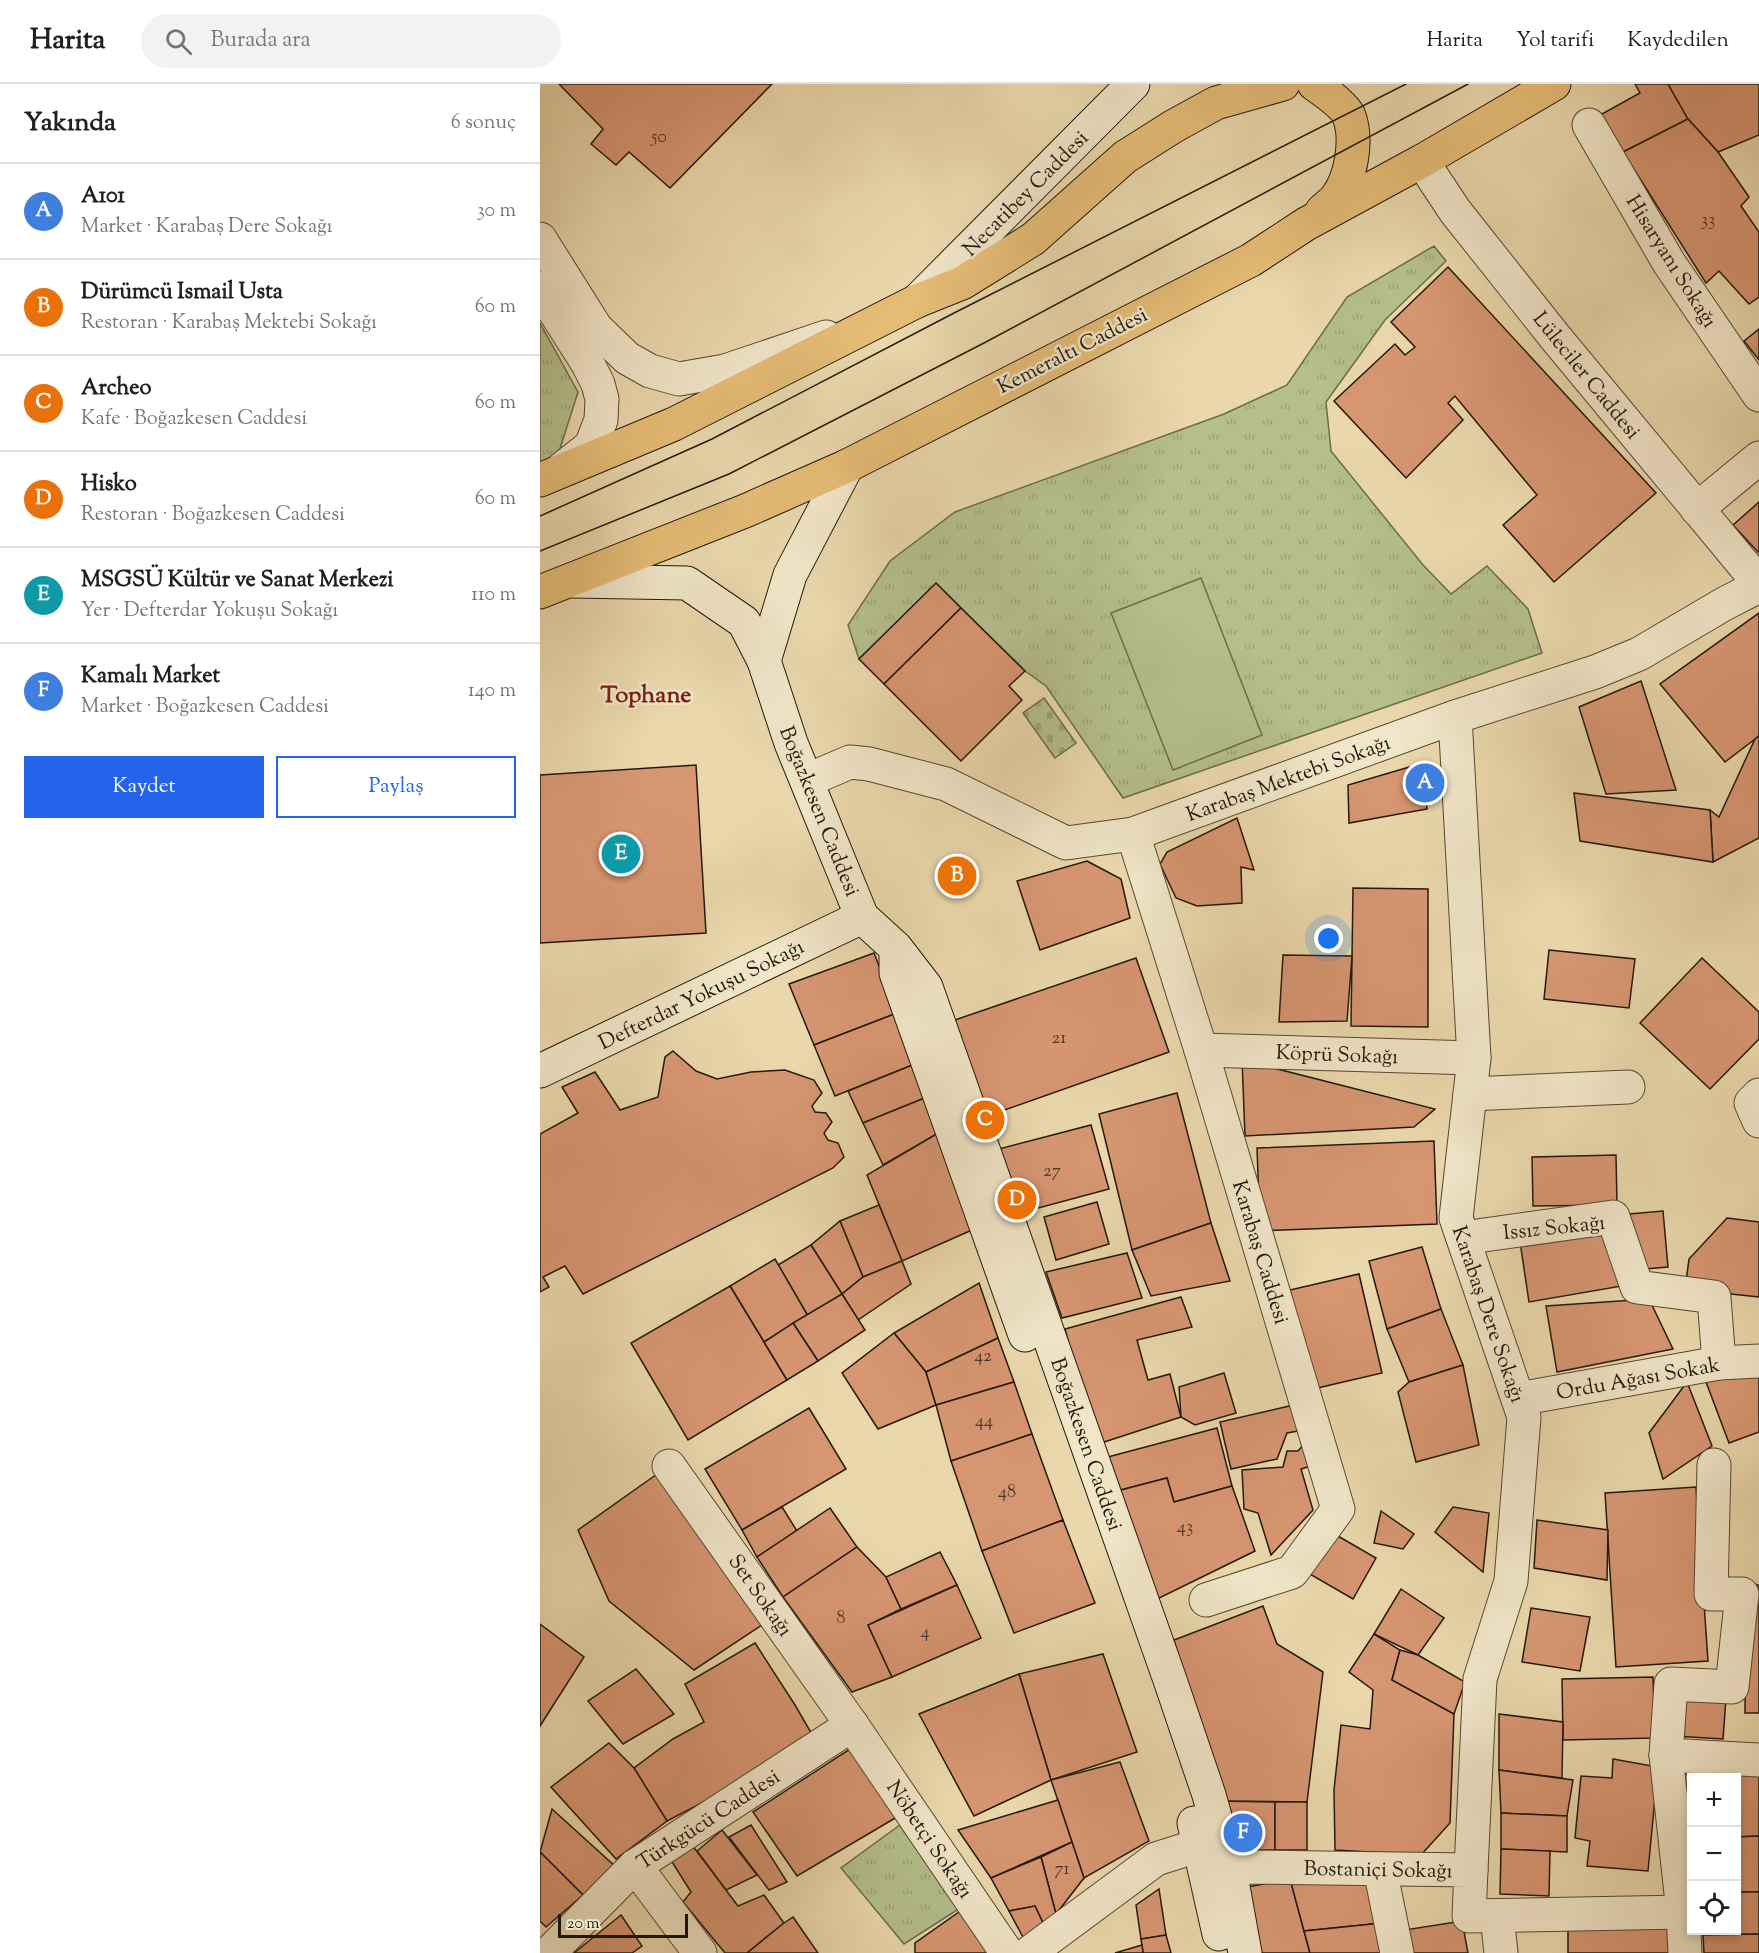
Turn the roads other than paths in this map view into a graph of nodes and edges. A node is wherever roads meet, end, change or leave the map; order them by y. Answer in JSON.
{"nodes":[{"id":1,"x":1133,"y":84,"type":"edge"},
{"id":2,"x":1283,"y":84,"type":"edge"},
{"id":3,"x":1314,"y":84,"type":"edge"},
{"id":4,"x":1554,"y":84,"type":"edge"},
{"id":5,"x":1589,"y":125,"type":"dead end"},
{"id":6,"x":1422,"y":161,"type":"junction"},
{"id":7,"x":1306,"y":224,"type":"junction"},
{"id":8,"x":540,"y":239,"type":"edge"},
{"id":9,"x":540,"y":288,"type":"edge"},
{"id":10,"x":917,"y":302,"type":"junction"},
{"id":11,"x":1759,"y":395,"type":"edge"},
{"id":12,"x":1759,"y":458,"type":"edge"},
{"id":13,"x":847,"y":466,"type":"junction"},
{"id":14,"x":547,"y":478,"type":"edge"},
{"id":15,"x":1697,"y":509,"type":"junction"},
{"id":16,"x":573,"y":581,"type":"junction"},
{"id":17,"x":1759,"y":585,"type":"edge"},
{"id":18,"x":540,"y":592,"type":"edge"},
{"id":19,"x":764,"y":661,"type":"junction"},
{"id":20,"x":1455,"y":717,"type":"junction"},
{"id":21,"x":808,"y":780,"type":"junction"},
{"id":22,"x":1134,"y":834,"type":"junction"},
{"id":23,"x":862,"y":917,"type":"junction"},
{"id":24,"x":1201,"y":1050,"type":"junction"},
{"id":25,"x":1474,"y":1058,"type":"junction"},
{"id":26,"x":540,"y":1071,"type":"edge"},
{"id":27,"x":1628,"y":1087,"type":"dead end"},
{"id":28,"x":1470,"y":1094,"type":"junction"},
{"id":29,"x":1759,"y":1095,"type":"edge"},
{"id":30,"x":1759,"y":1121,"type":"edge"},
{"id":31,"x":1463,"y":1238,"type":"junction"},
{"id":32,"x":1759,"y":1360,"type":"edge"},
{"id":33,"x":1719,"y":1363,"type":"junction"},
{"id":34,"x":1518,"y":1400,"type":"junction"},
{"id":35,"x":1714,"y":1465,"type":"dead end"},
{"id":36,"x":669,"y":1466,"type":"dead end"},
{"id":37,"x":1206,"y":1600,"type":"dead end"},
{"id":38,"x":852,"y":1725,"type":"junction"},
{"id":39,"x":1666,"y":1755,"type":"junction"},
{"id":40,"x":1759,"y":1760,"type":"edge"},
{"id":41,"x":1214,"y":1857,"type":"junction"},
{"id":42,"x":635,"y":1866,"type":"junction"},
{"id":43,"x":1380,"y":1869,"type":"junction"},
{"id":44,"x":1471,"y":1870,"type":"junction"},
{"id":45,"x":1683,"y":1912,"type":"junction"},
{"id":46,"x":1497,"y":1916,"type":"junction"},
{"id":47,"x":549,"y":1953,"type":"edge"},
{"id":48,"x":700,"y":1953,"type":"edge"},
{"id":49,"x":1007,"y":1953,"type":"edge"},
{"id":50,"x":1029,"y":1953,"type":"edge"},
{"id":51,"x":1222,"y":1953,"type":"edge"},
{"id":52,"x":1245,"y":1953,"type":"edge"},
{"id":53,"x":1397,"y":1953,"type":"edge"},
{"id":54,"x":1501,"y":1953,"type":"edge"},
{"id":55,"x":1685,"y":1953,"type":"edge"}],
"edges":[{"from":1,"to":10,"type":"street","name":"Necatibey Caddesi"},
{"from":2,"to":10,"type":"main road"},
{"from":3,"to":7,"type":"main road"},
{"from":4,"to":6,"type":"main road","name":"Kemeraltı Caddesi"},
{"from":5,"to":11,"type":"street","name":"Hisaryanı Sokağı"},
{"from":6,"to":7,"type":"main road","name":"Kemeraltı Caddesi"},
{"from":6,"to":15,"type":"street","name":"Lüleciler Caddesi"},
{"from":7,"to":13,"type":"main road","name":"Kemeraltı Caddesi"},
{"from":8,"to":10,"type":"street"},
{"from":9,"to":14,"type":"street"},
{"from":10,"to":14,"type":"main road"},
{"from":12,"to":15,"type":"street"},
{"from":13,"to":16,"type":"main road","name":"Kemeraltı Caddesi"},
{"from":13,"to":19,"type":"street"},
{"from":15,"to":17,"type":"street","name":"Lüleciler Caddesi"},
{"from":16,"to":18,"type":"main road","name":"Kemeraltı Caddesi"},
{"from":16,"to":19,"type":"street","name":"Boğazkesen Caddesi"},
{"from":17,"to":20,"type":"street","name":"Karabaş Mektebi Sokağı"},
{"from":19,"to":21,"type":"street","name":"Boğazkesen Caddesi"},
{"from":20,"to":22,"type":"street","name":"Karabaş Mektebi Sokağı"},
{"from":20,"to":25,"type":"street","name":"Karabaş Dere Sokağı"},
{"from":21,"to":22,"type":"street","name":"Karabaş Mektebi Sokağı"},
{"from":21,"to":23,"type":"street","name":"Boğazkesen Caddesi"},
{"from":22,"to":24,"type":"street","name":"Karabaş Caddesi"},
{"from":23,"to":26,"type":"street","name":"Defterdar Yokuşu Sokağı"},
{"from":23,"to":41,"type":"street","name":"Boğazkesen Caddesi"},
{"from":24,"to":25,"type":"street","name":"Köprü Sokağı"},
{"from":24,"to":37,"type":"street","name":"Karabaş Caddesi"},
{"from":25,"to":28,"type":"street","name":"Karabaş Dere Sokağı"},
{"from":27,"to":28,"type":"street"},
{"from":28,"to":31,"type":"street","name":"Karabaş Dere Sokağı"},
{"from":29,"to":30,"type":"street"},
{"from":31,"to":33,"type":"street","name":"Issız Sokağı"},
{"from":31,"to":34,"type":"street","name":"Karabaş Dere Sokağı"},
{"from":32,"to":33,"type":"street","name":"Ordu Ağası Sokak"},
{"from":33,"to":34,"type":"street","name":"Ordu Ağası Sokak"},
{"from":34,"to":44,"type":"street","name":"Karabaş Dere Sokağı"},
{"from":35,"to":39,"type":"street"},
{"from":36,"to":38,"type":"street","name":"Set Sokağı"},
{"from":38,"to":42,"type":"street","name":"Türkgücü Caddesi"},
{"from":38,"to":49,"type":"street","name":"Nöbetçi Sokağı"},
{"from":39,"to":40,"type":"street"},
{"from":39,"to":45,"type":"street"},
{"from":41,"to":43,"type":"street","name":"Bostaniçi Sokağı"},
{"from":41,"to":50,"type":"street","name":"Bostaniçi Sokağı"},
{"from":41,"to":51,"type":"street","name":"Boğazkesen Caddesi"},
{"from":41,"to":52,"type":"street","name":"Boğazkesen Caddesi"},
{"from":42,"to":47,"type":"street","name":"Türkgücü Caddesi"},
{"from":42,"to":48,"type":"street"},
{"from":43,"to":44,"type":"street","name":"Bostaniçi Sokağı"},
{"from":43,"to":53,"type":"street"},
{"from":44,"to":46,"type":"street","name":"Bostaniçi Sokağı"},
{"from":45,"to":46,"type":"street","name":"Bostaniçi Sokağı"},
{"from":45,"to":55,"type":"street"},
{"from":46,"to":54,"type":"street"}]}
